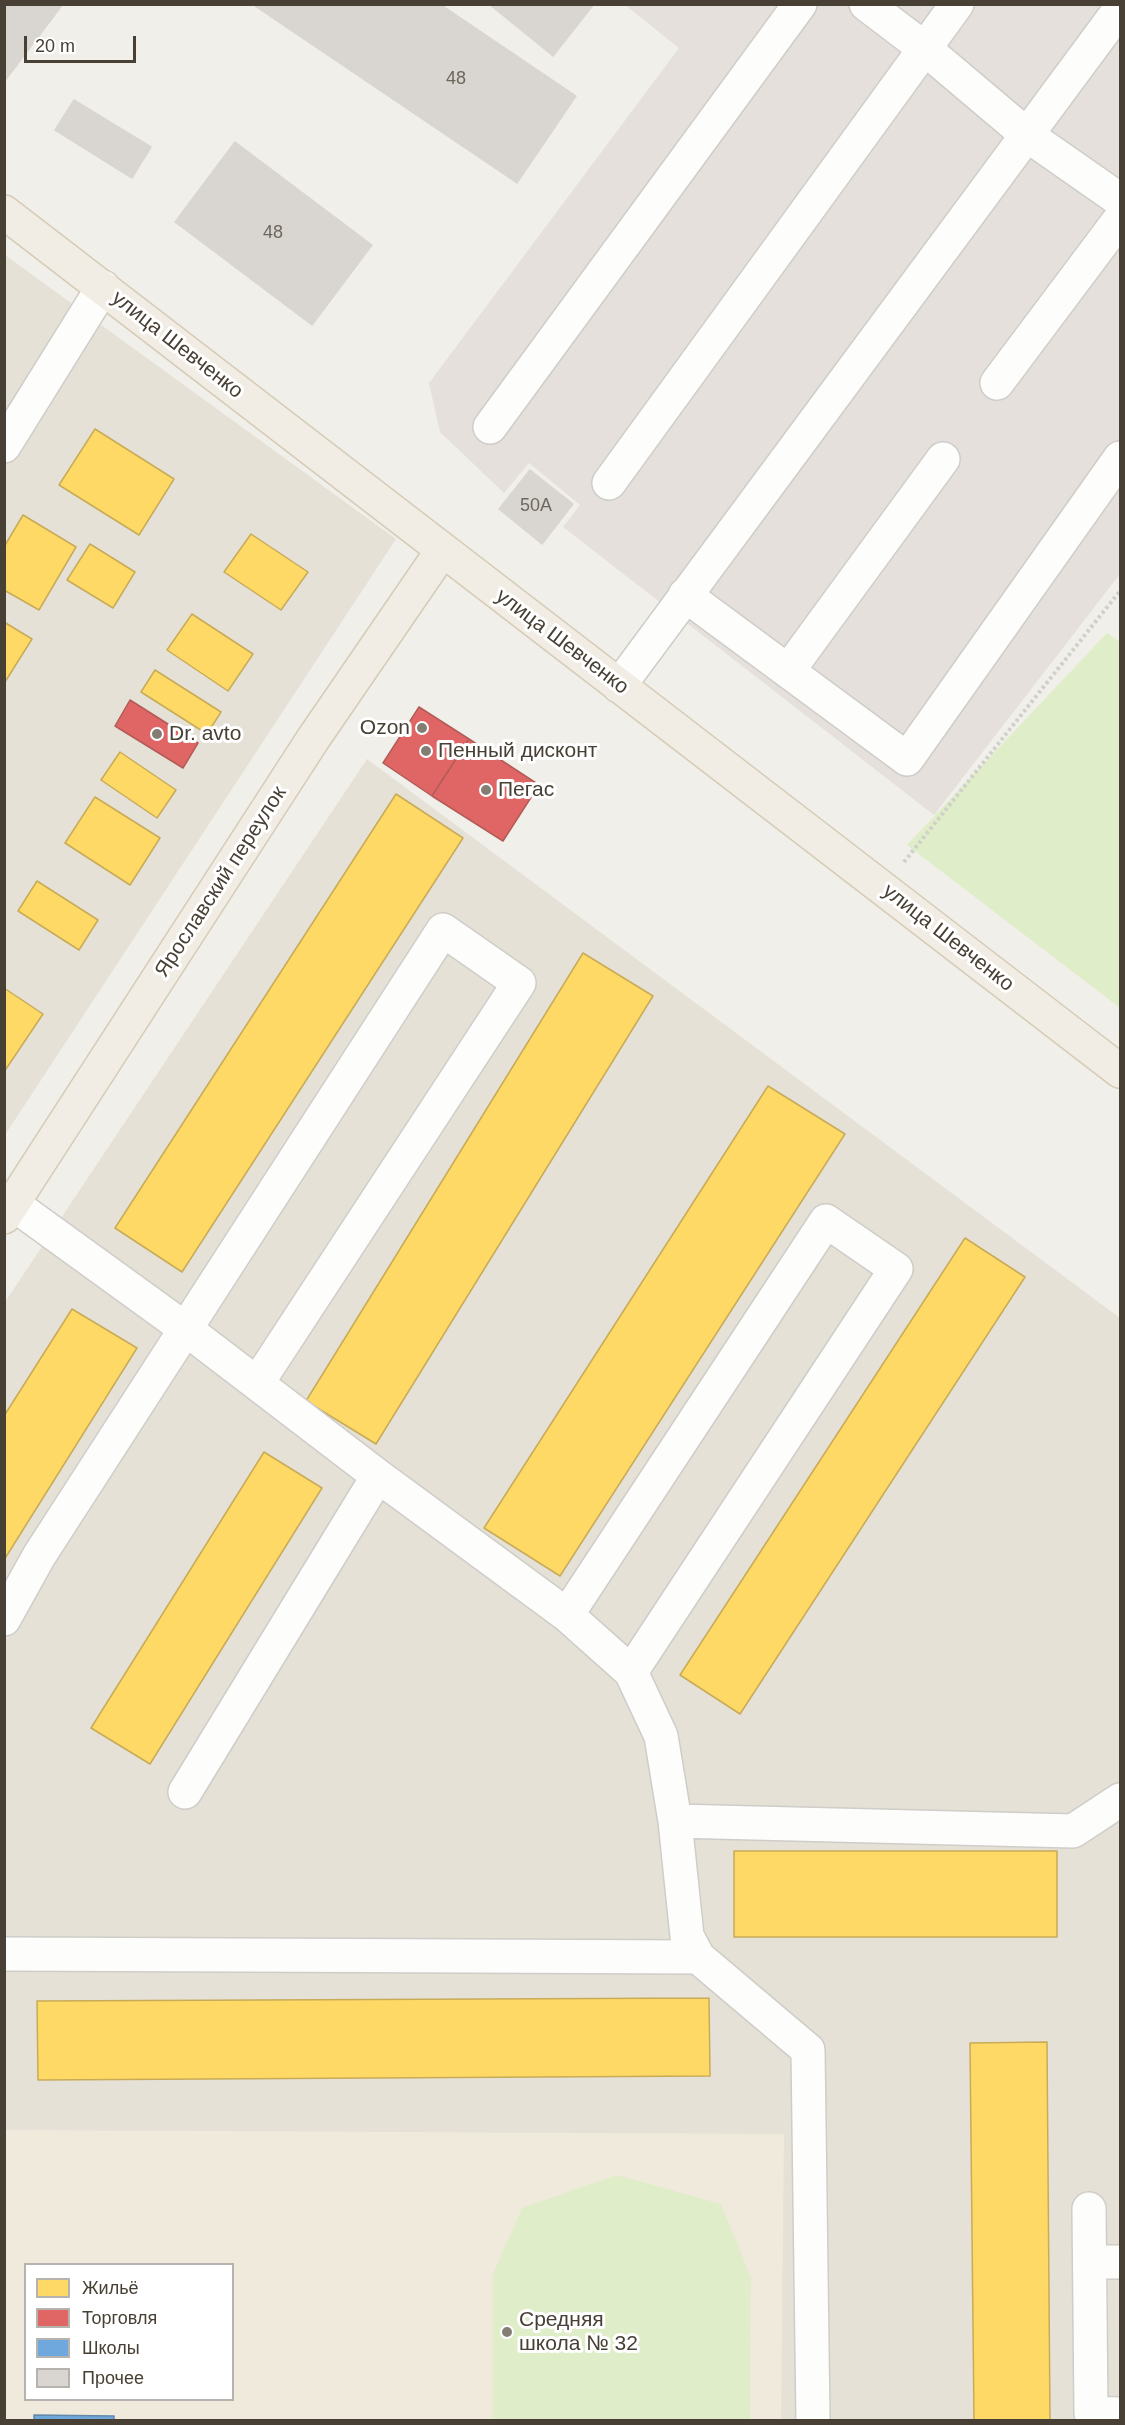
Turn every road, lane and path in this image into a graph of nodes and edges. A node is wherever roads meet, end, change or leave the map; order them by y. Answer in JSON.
{"nodes":[{"id":1,"x":800,"y":4,"type":"edge"},
{"id":2,"x":866,"y":4,"type":"edge"},
{"id":3,"x":957,"y":4,"type":"edge"},
{"id":4,"x":1120,"y":9,"type":"edge"},
{"id":5,"x":924,"y":48,"type":"junction"},
{"id":6,"x":1027,"y":135,"type":"junction"},
{"id":7,"x":1120,"y":200,"type":"edge"},
{"id":8,"x":4,"y":212,"type":"edge"},
{"id":9,"x":1120,"y":219,"type":"edge"},
{"id":10,"x":103,"y":287,"type":"junction"},
{"id":11,"x":997,"y":383,"type":"dead end"},
{"id":12,"x":490,"y":427,"type":"dead end"},
{"id":13,"x":4,"y":446,"type":"edge"},
{"id":14,"x":1120,"y":458,"type":"edge"},
{"id":15,"x":943,"y":459,"type":"dead end"},
{"id":16,"x":609,"y":483,"type":"dead end"},
{"id":17,"x":442,"y":550,"type":"junction"},
{"id":18,"x":1120,"y":591,"type":"edge"},
{"id":19,"x":685,"y":595,"type":"junction"},
{"id":20,"x":788,"y":671,"type":"junction"},
{"id":21,"x":619,"y":686,"type":"junction"},
{"id":22,"x":883,"y":888,"type":"junction"},
{"id":23,"x":1120,"y":1071,"type":"edge"},
{"id":24,"x":9,"y":1210,"type":"edge"},
{"id":25,"x":187,"y":1330,"type":"junction"},
{"id":26,"x":258,"y":1382,"type":"junction"},
{"id":27,"x":378,"y":1476,"type":"junction"},
{"id":28,"x":567,"y":1615,"type":"junction"},
{"id":29,"x":4,"y":1619,"type":"edge"},
{"id":30,"x":631,"y":1672,"type":"junction"},
{"id":31,"x":185,"y":1792,"type":"dead end"},
{"id":32,"x":1120,"y":1800,"type":"edge"},
{"id":33,"x":675,"y":1821,"type":"junction"},
{"id":34,"x":4,"y":1954,"type":"edge"},
{"id":35,"x":698,"y":1957,"type":"junction"},
{"id":36,"x":1089,"y":2209,"type":"dead end"},
{"id":37,"x":1106,"y":2262,"type":"edge"},
{"id":38,"x":1101,"y":2416,"type":"edge"},
{"id":39,"x":813,"y":2421,"type":"edge"}],
"edges":[{"from":1,"to":12,"type":"street"},
{"from":2,"to":5,"type":"street"},
{"from":3,"to":5,"type":"street"},
{"from":4,"to":6,"type":"street"},
{"from":5,"to":6,"type":"street"},
{"from":5,"to":16,"type":"street"},
{"from":6,"to":7,"type":"street"},
{"from":6,"to":19,"type":"street"},
{"from":8,"to":10,"type":"main road","name":"улица Шевченко"},
{"from":9,"to":11,"type":"street"},
{"from":10,"to":13,"type":"street"},
{"from":10,"to":17,"type":"main road","name":"улица Шевченко"},
{"from":14,"to":20,"type":"street"},
{"from":15,"to":20,"type":"street"},
{"from":17,"to":21,"type":"main road","name":"улица Шевченко"},
{"from":17,"to":24,"type":"main road","name":"Ярославский переулок"},
{"from":18,"to":22,"type":"path"},
{"from":19,"to":20,"type":"street"},
{"from":19,"to":21,"type":"street"},
{"from":21,"to":22,"type":"main road","name":"улица Шевченко"},
{"from":22,"to":23,"type":"main road","name":"улица Шевченко"},
{"from":24,"to":25,"type":"street"},
{"from":25,"to":26,"type":"street"},
{"from":25,"to":26,"type":"street"},
{"from":25,"to":29,"type":"street"},
{"from":26,"to":27,"type":"street"},
{"from":27,"to":28,"type":"street"},
{"from":27,"to":31,"type":"street"},
{"from":28,"to":30,"type":"street"},
{"from":28,"to":30,"type":"street"},
{"from":30,"to":33,"type":"street"},
{"from":32,"to":33,"type":"street"},
{"from":33,"to":35,"type":"street"},
{"from":34,"to":35,"type":"street"},
{"from":35,"to":39,"type":"street"},
{"from":36,"to":37,"type":"street"},
{"from":37,"to":38,"type":"street"}]}
